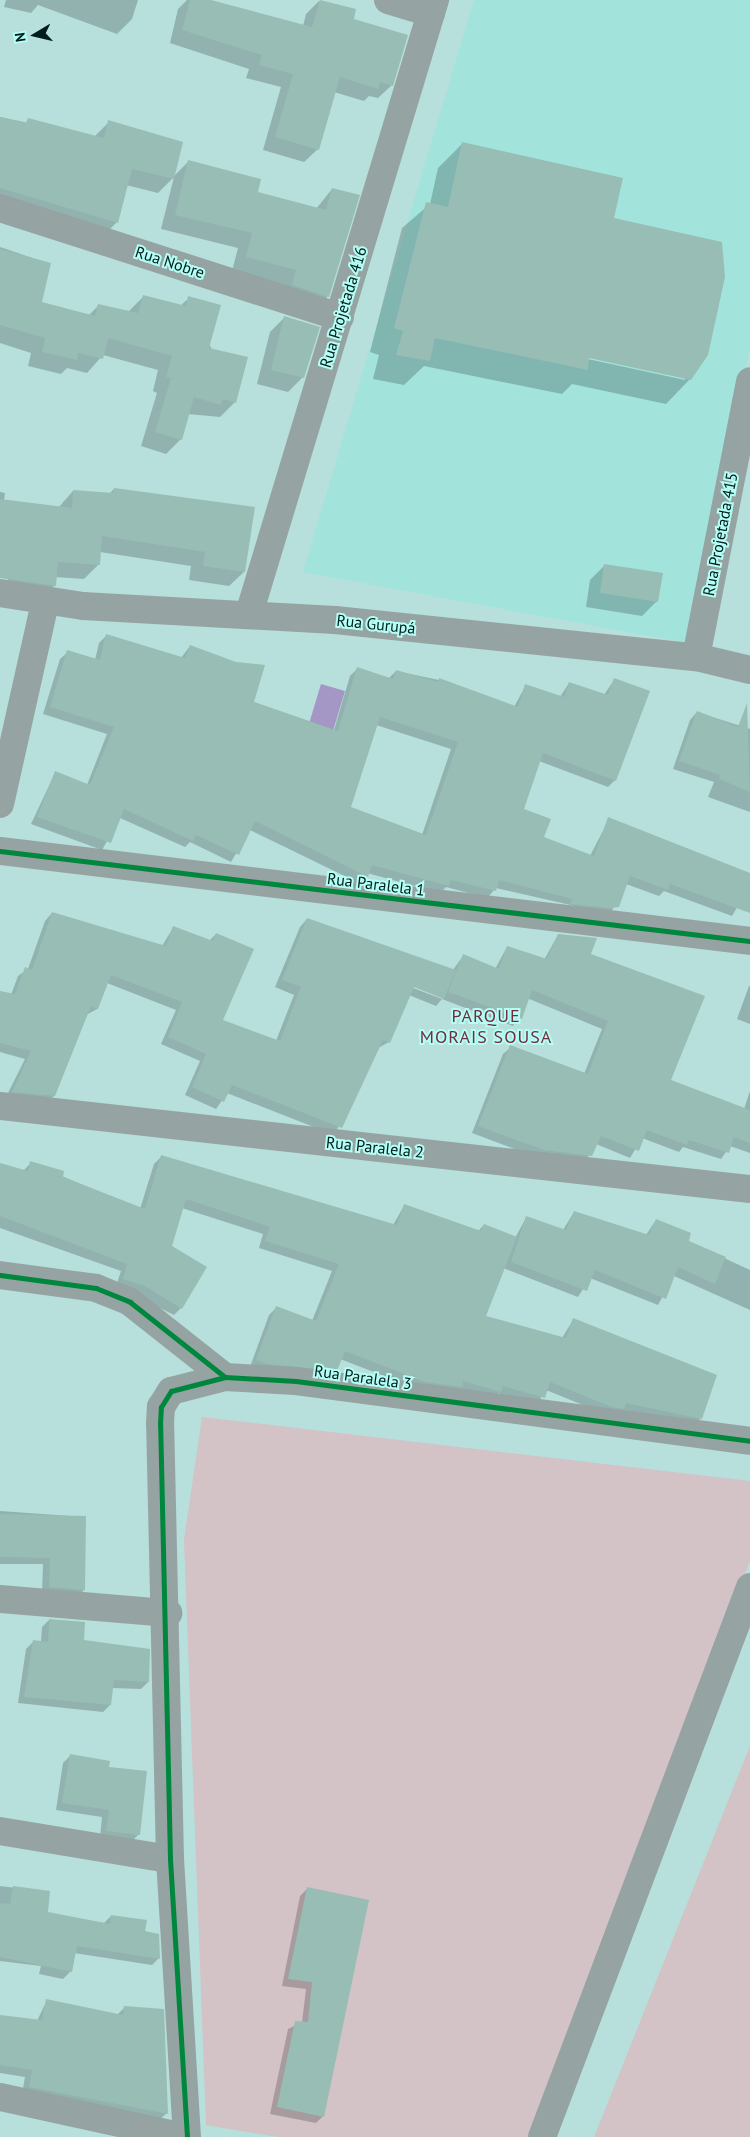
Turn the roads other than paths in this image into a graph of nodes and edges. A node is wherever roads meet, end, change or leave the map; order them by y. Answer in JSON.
{"nodes":[{"id":1,"x":388,"y":0,"type":"edge"},
{"id":2,"x":433,"y":7,"type":"edge"},
{"id":3,"x":0,"y":208,"type":"edge"},
{"id":4,"x":340,"y":317,"type":"junction"},
{"id":5,"x":750,"y":382,"type":"edge"},
{"id":6,"x":0,"y":593,"type":"edge"},
{"id":7,"x":46,"y":602,"type":"junction"},
{"id":8,"x":249,"y":614,"type":"junction"},
{"id":9,"x":696,"y":658,"type":"junction"},
{"id":10,"x":750,"y":670,"type":"edge"},
{"id":11,"x":0,"y":804,"type":"edge"},
{"id":12,"x":0,"y":851,"type":"edge"},
{"id":13,"x":750,"y":941,"type":"edge"},
{"id":14,"x":0,"y":1106,"type":"edge"},
{"id":15,"x":750,"y":1189,"type":"edge"},
{"id":16,"x":0,"y":1275,"type":"edge"},
{"id":17,"x":225,"y":1377,"type":"junction"},
{"id":18,"x":750,"y":1441,"type":"edge"},
{"id":19,"x":750,"y":1587,"type":"edge"},
{"id":20,"x":0,"y":1599,"type":"edge"},
{"id":21,"x":168,"y":1613,"type":"junction"},
{"id":22,"x":0,"y":1831,"type":"edge"},
{"id":23,"x":170,"y":1859,"type":"junction"},
{"id":24,"x":0,"y":2097,"type":"edge"},
{"id":25,"x":186,"y":2137,"type":"edge"},
{"id":26,"x":542,"y":2137,"type":"edge"}],
"edges":[{"from":1,"to":2,"type":"street"},
{"from":2,"to":4,"type":"street","name":"Rua Projetada 416"},
{"from":3,"to":4,"type":"street","name":"Rua Nobre"},
{"from":4,"to":8,"type":"street","name":"Rua Projetada 416"},
{"from":5,"to":9,"type":"street","name":"Rua Projetada 415"},
{"from":6,"to":7,"type":"street","name":"Rua Gurupá"},
{"from":7,"to":8,"type":"street","name":"Rua Gurupá"},
{"from":7,"to":11,"type":"street"},
{"from":8,"to":9,"type":"street","name":"Rua Gurupá"},
{"from":9,"to":10,"type":"street","name":"Rua Gurupá"},
{"from":12,"to":13,"type":"street","name":"Rua Paralela 1"},
{"from":14,"to":15,"type":"street","name":"Rua Paralela 2"},
{"from":16,"to":17,"type":"street"},
{"from":17,"to":18,"type":"street","name":"Rua Paralela 3"},
{"from":17,"to":21,"type":"street","name":"Rua Paralela 3"},
{"from":19,"to":26,"type":"street"},
{"from":20,"to":21,"type":"street"},
{"from":21,"to":23,"type":"street","name":"Rua Paralela 3"},
{"from":22,"to":23,"type":"street"},
{"from":23,"to":25,"type":"street","name":"Rua Paralela 3"},
{"from":24,"to":25,"type":"street"}]}
